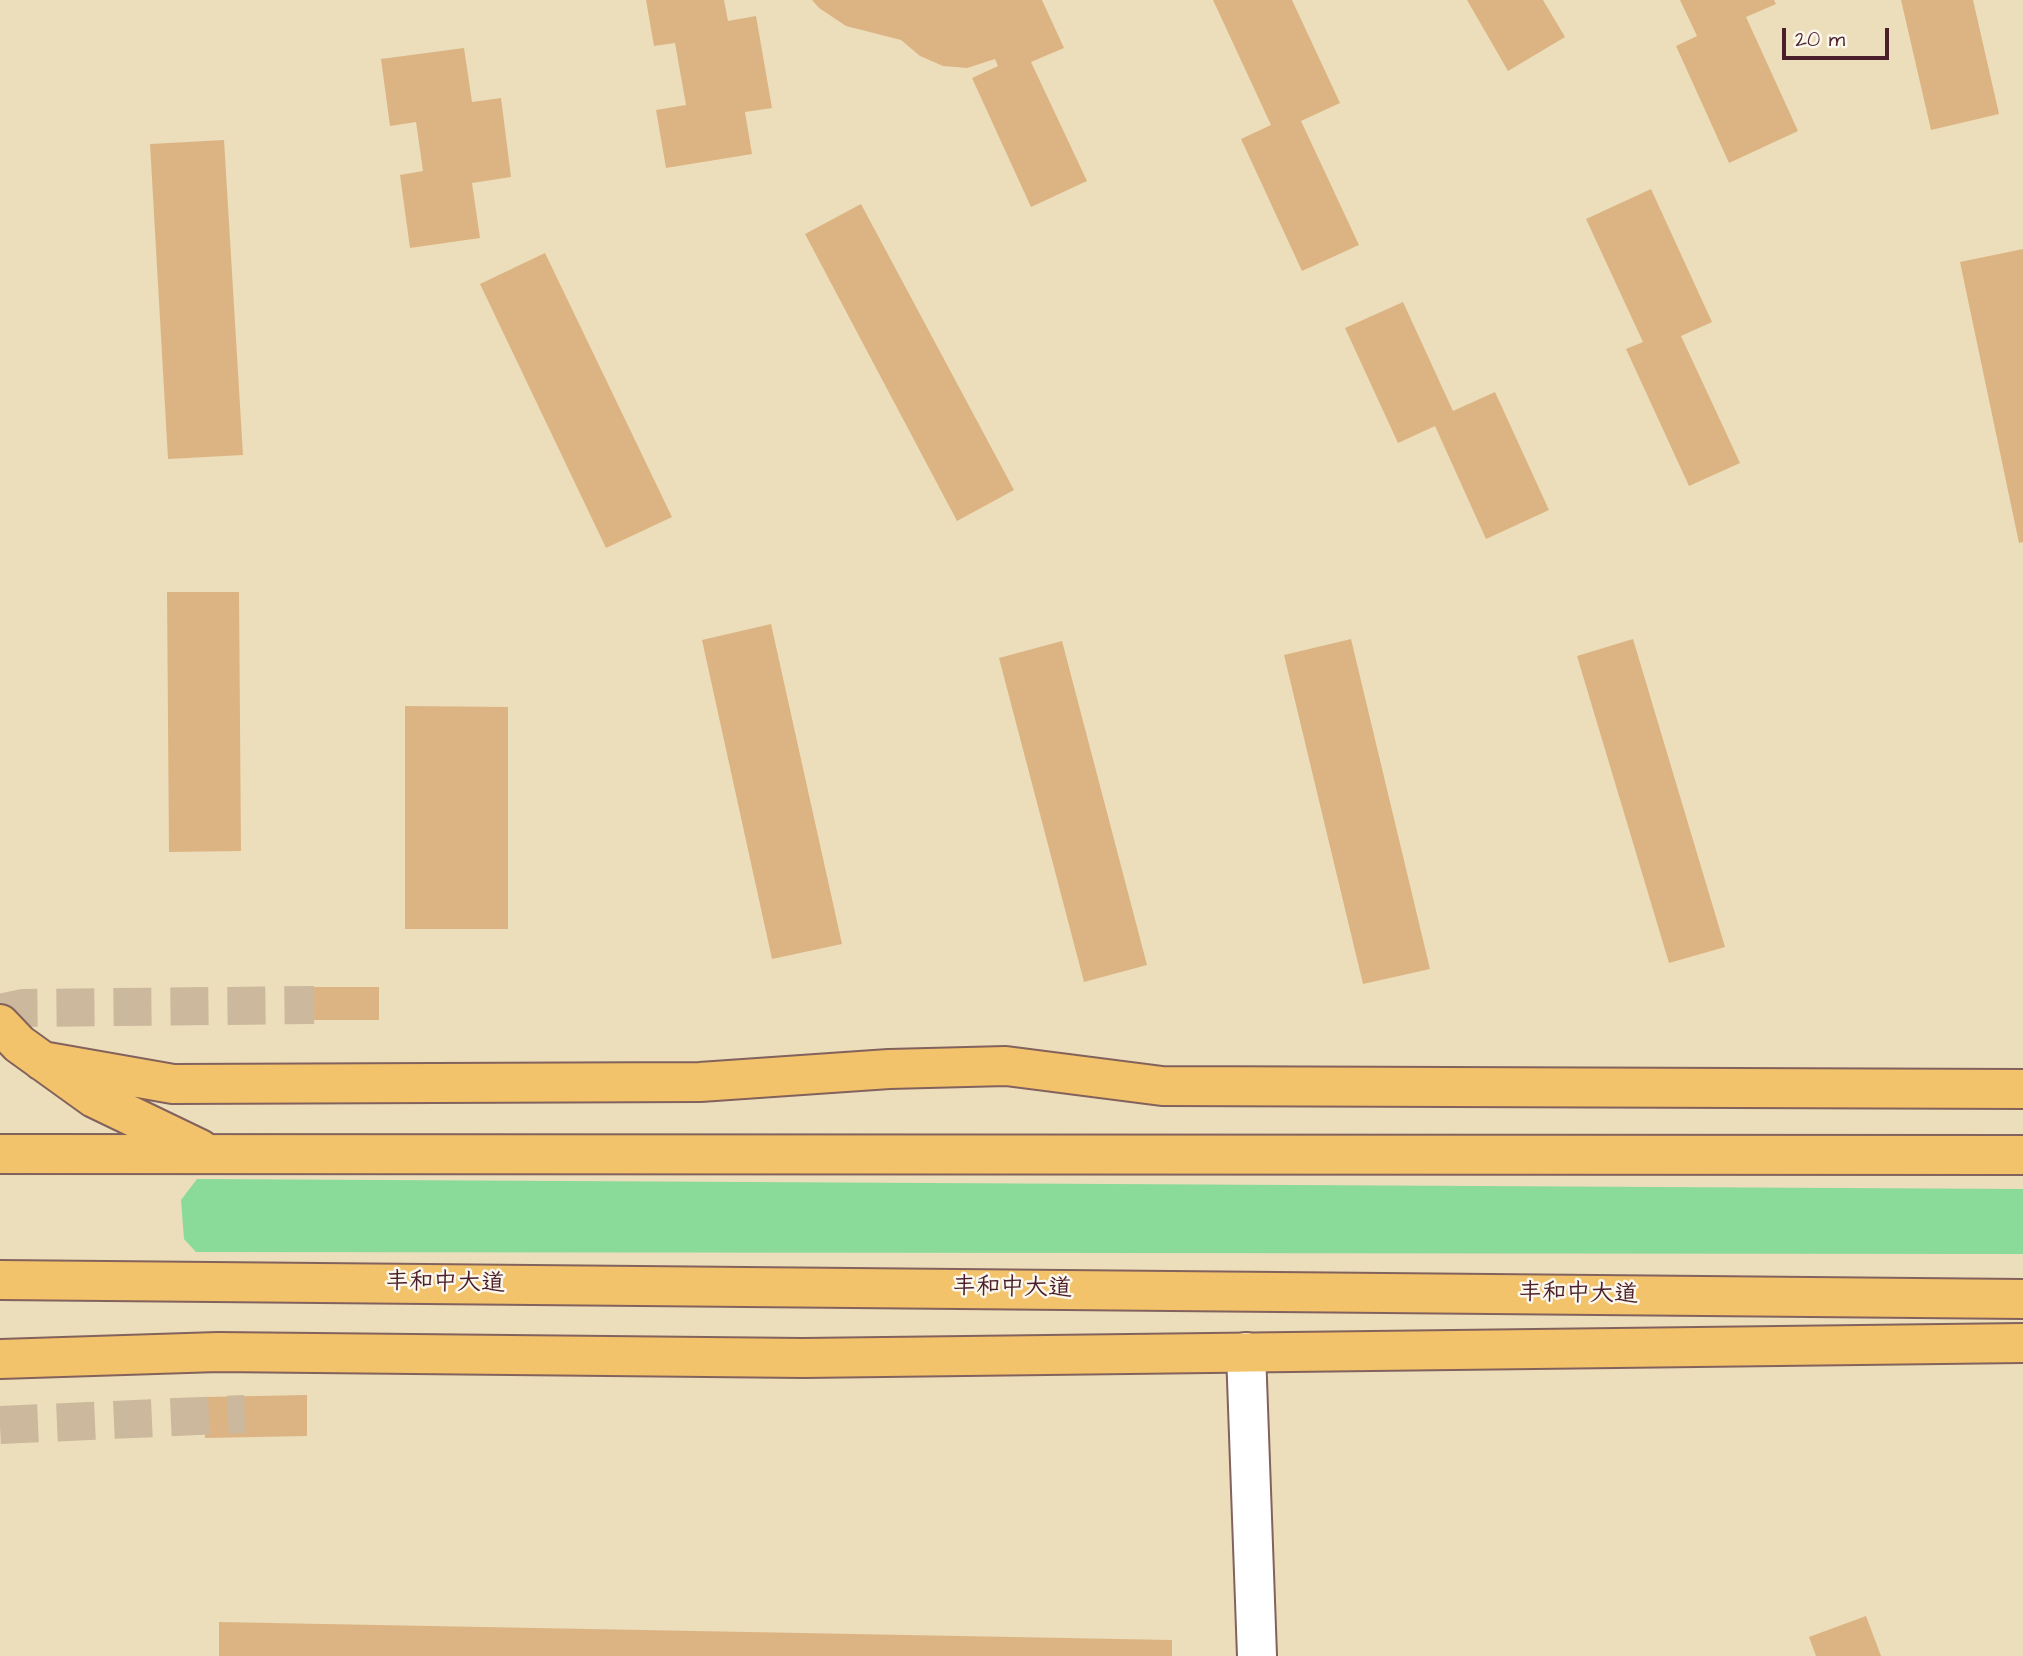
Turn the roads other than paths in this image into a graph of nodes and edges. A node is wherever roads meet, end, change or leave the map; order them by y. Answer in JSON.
{"nodes":[{"id":1,"x":0,"y":1024,"type":"edge"},
{"id":2,"x":42,"y":1061,"type":"junction"},
{"id":3,"x":2023,"y":1089,"type":"edge"},
{"id":4,"x":0,"y":1154,"type":"edge"},
{"id":5,"x":211,"y":1154,"type":"junction"},
{"id":6,"x":2023,"y":1155,"type":"edge"},
{"id":7,"x":0,"y":1280,"type":"edge"},
{"id":8,"x":2023,"y":1299,"type":"edge"},
{"id":9,"x":2023,"y":1343,"type":"edge"},
{"id":10,"x":1246,"y":1352,"type":"junction"},
{"id":11,"x":0,"y":1359,"type":"edge"},
{"id":12,"x":1257,"y":1656,"type":"edge"}],
"edges":[{"from":1,"to":2,"type":"main road"},
{"from":2,"to":3,"type":"main road"},
{"from":2,"to":5,"type":"main road"},
{"from":4,"to":5,"type":"main road"},
{"from":5,"to":6,"type":"main road"},
{"from":7,"to":8,"type":"main road","name":"丰和中大道"},
{"from":9,"to":10,"type":"main road"},
{"from":10,"to":11,"type":"main road"},
{"from":10,"to":12,"type":"street"}]}
